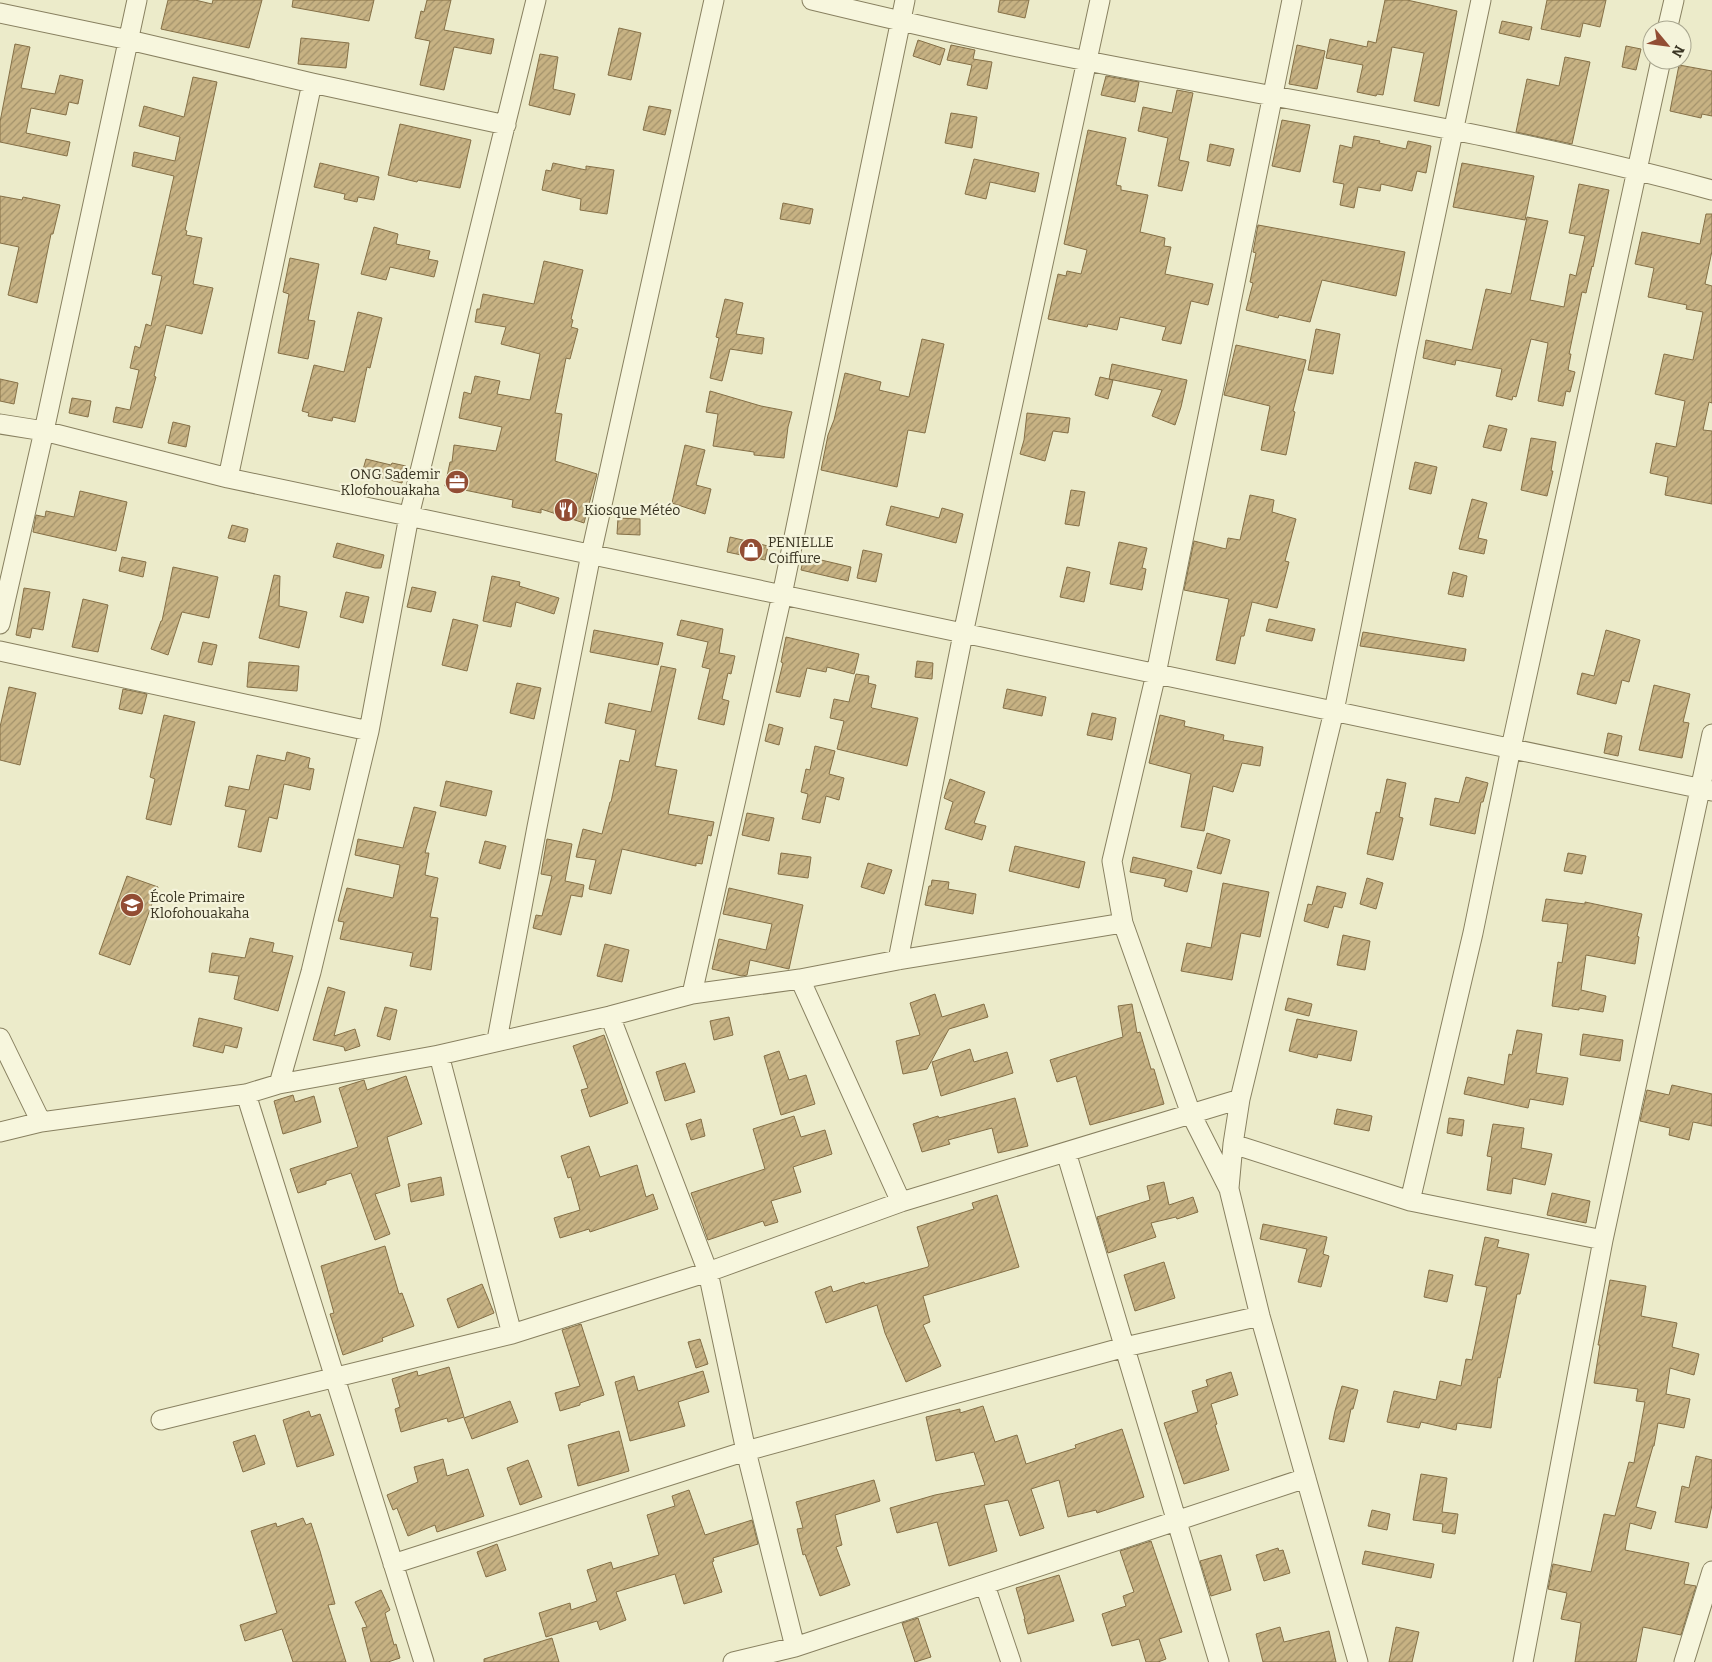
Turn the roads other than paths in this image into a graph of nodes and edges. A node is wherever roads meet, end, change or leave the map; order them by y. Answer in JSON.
{"nodes":[{"id":1,"x":137,"y":0,"type":"edge"},
{"id":2,"x":536,"y":0,"type":"edge"},
{"id":3,"x":714,"y":0,"type":"edge"},
{"id":4,"x":812,"y":0,"type":"edge"},
{"id":5,"x":905,"y":0,"type":"edge"},
{"id":6,"x":1100,"y":0,"type":"edge"},
{"id":7,"x":1292,"y":0,"type":"edge"},
{"id":8,"x":1481,"y":0,"type":"edge"},
{"id":9,"x":1674,"y":0,"type":"edge"},
{"id":10,"x":0,"y":13,"type":"edge"},
{"id":11,"x":1669,"y":20,"type":"edge"},
{"id":12,"x":900,"y":21,"type":"junction"},
{"id":13,"x":129,"y":40,"type":"junction"},
{"id":14,"x":1087,"y":61,"type":"junction"},
{"id":15,"x":1659,"y":70,"type":"edge"},
{"id":16,"x":312,"y":84,"type":"junction"},
{"id":17,"x":1272,"y":95,"type":"junction"},
{"id":18,"x":506,"y":125,"type":"junction"},
{"id":19,"x":1455,"y":131,"type":"junction"},
{"id":20,"x":1638,"y":170,"type":"junction"},
{"id":21,"x":1712,"y":190,"type":"edge"},
{"id":22,"x":0,"y":424,"type":"edge"},
{"id":23,"x":44,"y":431,"type":"junction"},
{"id":24,"x":228,"y":478,"type":"junction"},
{"id":25,"x":409,"y":516,"type":"junction"},
{"id":26,"x":591,"y":554,"type":"junction"},
{"id":27,"x":782,"y":595,"type":"junction"},
{"id":28,"x":0,"y":624,"type":"edge"},
{"id":29,"x":963,"y":634,"type":"junction"},
{"id":30,"x":0,"y":651,"type":"edge"},
{"id":31,"x":1156,"y":674,"type":"junction"},
{"id":32,"x":1334,"y":711,"type":"junction"},
{"id":33,"x":369,"y":731,"type":"junction"},
{"id":34,"x":1712,"y":734,"type":"edge"},
{"id":35,"x":1511,"y":748,"type":"junction"},
{"id":36,"x":1706,"y":790,"type":"edge"},
{"id":37,"x":1123,"y":923,"type":"junction"},
{"id":38,"x":898,"y":960,"type":"junction"},
{"id":39,"x":800,"y":979,"type":"junction"},
{"id":40,"x":692,"y":994,"type":"junction"},
{"id":41,"x":610,"y":1016,"type":"junction"},
{"id":42,"x":0,"y":1038,"type":"edge"},
{"id":43,"x":497,"y":1040,"type":"junction"},
{"id":44,"x":439,"y":1055,"type":"junction"},
{"id":45,"x":279,"y":1084,"type":"junction"},
{"id":46,"x":246,"y":1094,"type":"junction"},
{"id":47,"x":1240,"y":1098,"type":"junction"},
{"id":48,"x":1191,"y":1114,"type":"junction"},
{"id":49,"x":41,"y":1122,"type":"junction"},
{"id":50,"x":0,"y":1132,"type":"edge"},
{"id":51,"x":1233,"y":1144,"type":"junction"},
{"id":52,"x":1066,"y":1152,"type":"junction"},
{"id":53,"x":1229,"y":1189,"type":"junction"},
{"id":54,"x":1410,"y":1201,"type":"junction"},
{"id":55,"x":901,"y":1202,"type":"junction"},
{"id":56,"x":1603,"y":1240,"type":"junction"},
{"id":57,"x":708,"y":1272,"type":"junction"},
{"id":58,"x":1260,"y":1316,"type":"junction"},
{"id":59,"x":512,"y":1334,"type":"junction"},
{"id":60,"x":1125,"y":1347,"type":"junction"},
{"id":61,"x":334,"y":1378,"type":"junction"},
{"id":62,"x":161,"y":1420,"type":"dead end"},
{"id":63,"x":746,"y":1451,"type":"junction"},
{"id":64,"x":1306,"y":1478,"type":"junction"},
{"id":65,"x":1177,"y":1521,"type":"junction"},
{"id":66,"x":393,"y":1564,"type":"junction"},
{"id":67,"x":1712,"y":1571,"type":"edge"},
{"id":68,"x":985,"y":1585,"type":"junction"},
{"id":69,"x":795,"y":1647,"type":"junction"},
{"id":70,"x":424,"y":1662,"type":"edge"},
{"id":71,"x":733,"y":1662,"type":"edge"},
{"id":72,"x":1011,"y":1662,"type":"edge"},
{"id":73,"x":1219,"y":1662,"type":"edge"},
{"id":74,"x":1358,"y":1662,"type":"edge"},
{"id":75,"x":1523,"y":1662,"type":"edge"},
{"id":76,"x":1684,"y":1662,"type":"edge"}],
"edges":[{"from":1,"to":13,"type":"street"},
{"from":2,"to":18,"type":"street"},
{"from":3,"to":26,"type":"street"},
{"from":4,"to":12,"type":"street"},
{"from":5,"to":12,"type":"street"},
{"from":6,"to":14,"type":"street"},
{"from":7,"to":17,"type":"street"},
{"from":8,"to":19,"type":"street"},
{"from":9,"to":11,"type":"street"},
{"from":10,"to":13,"type":"street"},
{"from":12,"to":14,"type":"street"},
{"from":12,"to":27,"type":"street"},
{"from":13,"to":16,"type":"street"},
{"from":13,"to":23,"type":"street"},
{"from":14,"to":17,"type":"street"},
{"from":14,"to":29,"type":"street"},
{"from":15,"to":20,"type":"street"},
{"from":16,"to":18,"type":"street"},
{"from":16,"to":24,"type":"street"},
{"from":17,"to":19,"type":"street"},
{"from":17,"to":31,"type":"street"},
{"from":18,"to":25,"type":"street"},
{"from":19,"to":20,"type":"street"},
{"from":19,"to":32,"type":"street"},
{"from":20,"to":21,"type":"street"},
{"from":20,"to":35,"type":"street"},
{"from":22,"to":23,"type":"street"},
{"from":23,"to":24,"type":"street"},
{"from":23,"to":28,"type":"street"},
{"from":24,"to":25,"type":"street"},
{"from":25,"to":26,"type":"street"},
{"from":25,"to":33,"type":"street"},
{"from":26,"to":27,"type":"street"},
{"from":26,"to":43,"type":"street"},
{"from":27,"to":29,"type":"street"},
{"from":27,"to":40,"type":"street"},
{"from":29,"to":31,"type":"street"},
{"from":29,"to":38,"type":"street"},
{"from":30,"to":33,"type":"street"},
{"from":31,"to":32,"type":"street"},
{"from":31,"to":37,"type":"street"},
{"from":32,"to":35,"type":"street"},
{"from":32,"to":47,"type":"street"},
{"from":33,"to":45,"type":"street"},
{"from":34,"to":36,"type":"street"},
{"from":35,"to":36,"type":"street"},
{"from":35,"to":54,"type":"street"},
{"from":36,"to":56,"type":"street"},
{"from":37,"to":38,"type":"street"},
{"from":37,"to":48,"type":"street"},
{"from":38,"to":39,"type":"street"},
{"from":39,"to":40,"type":"street"},
{"from":39,"to":55,"type":"street"},
{"from":40,"to":41,"type":"street"},
{"from":41,"to":43,"type":"street"},
{"from":41,"to":57,"type":"street"},
{"from":42,"to":49,"type":"street"},
{"from":43,"to":44,"type":"street"},
{"from":44,"to":45,"type":"street"},
{"from":44,"to":59,"type":"street"},
{"from":45,"to":46,"type":"street"},
{"from":46,"to":49,"type":"street"},
{"from":46,"to":61,"type":"street"},
{"from":47,"to":48,"type":"street"},
{"from":47,"to":51,"type":"street"},
{"from":48,"to":52,"type":"street"},
{"from":48,"to":53,"type":"street"},
{"from":49,"to":50,"type":"street"},
{"from":51,"to":53,"type":"street"},
{"from":51,"to":54,"type":"street"},
{"from":52,"to":55,"type":"street"},
{"from":52,"to":60,"type":"street"},
{"from":53,"to":58,"type":"street"},
{"from":54,"to":56,"type":"street"},
{"from":55,"to":57,"type":"street"},
{"from":56,"to":75,"type":"street"},
{"from":57,"to":59,"type":"street"},
{"from":57,"to":63,"type":"street"},
{"from":58,"to":60,"type":"street"},
{"from":58,"to":64,"type":"street"},
{"from":59,"to":61,"type":"street"},
{"from":60,"to":63,"type":"street"},
{"from":60,"to":65,"type":"street"},
{"from":61,"to":62,"type":"street"},
{"from":61,"to":66,"type":"street"},
{"from":63,"to":66,"type":"street"},
{"from":63,"to":69,"type":"street"},
{"from":64,"to":65,"type":"street"},
{"from":64,"to":74,"type":"street"},
{"from":65,"to":68,"type":"street"},
{"from":65,"to":73,"type":"street"},
{"from":66,"to":70,"type":"street"},
{"from":67,"to":76,"type":"street"},
{"from":68,"to":69,"type":"street"},
{"from":68,"to":72,"type":"street"},
{"from":69,"to":71,"type":"street"}]}
